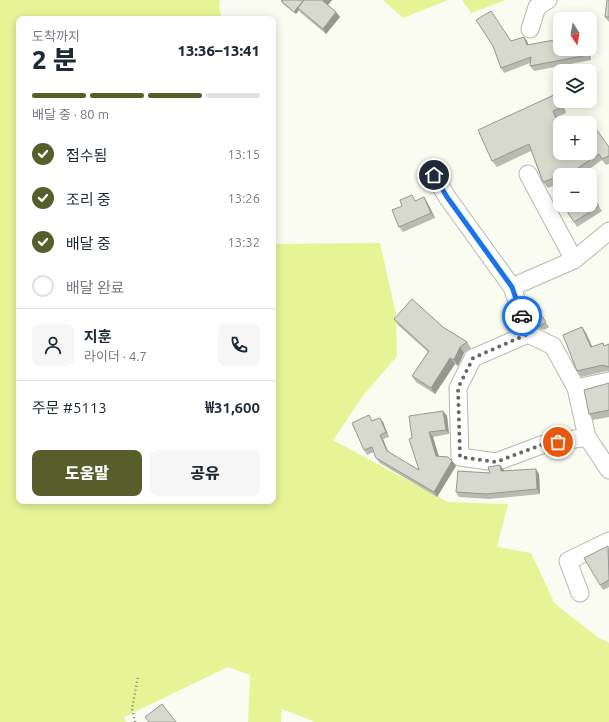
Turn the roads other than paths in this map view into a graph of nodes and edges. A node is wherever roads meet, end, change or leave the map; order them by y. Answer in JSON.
{"nodes":[{"id":1,"x":548,"y":0,"type":"edge"},
{"id":2,"x":530,"y":29,"type":"dead end"},
{"id":3,"x":528,"y":174,"type":"dead end"},
{"id":4,"x":434,"y":175,"type":"dead end"},
{"id":5,"x":609,"y":231,"type":"edge"},
{"id":6,"x":574,"y":260,"type":"junction"},
{"id":7,"x":512,"y":287,"type":"junction"},
{"id":8,"x":528,"y":334,"type":"junction"},
{"id":9,"x":609,"y":381,"type":"edge"},
{"id":10,"x":576,"y":388,"type":"junction"},
{"id":11,"x":587,"y":437,"type":"junction"},
{"id":12,"x":609,"y":470,"type":"edge"},
{"id":13,"x":609,"y":541,"type":"edge"},
{"id":14,"x":580,"y":593,"type":"dead end"}],
"edges":[{"from":1,"to":2,"type":"street"},
{"from":3,"to":6,"type":"street"},
{"from":4,"to":7,"type":"street"},
{"from":5,"to":6,"type":"street"},
{"from":6,"to":7,"type":"street"},
{"from":7,"to":8,"type":"street"},
{"from":8,"to":10,"type":"street"},
{"from":8,"to":11,"type":"street"},
{"from":9,"to":10,"type":"street"},
{"from":10,"to":11,"type":"street"},
{"from":11,"to":12,"type":"street"},
{"from":13,"to":14,"type":"street"}]}
